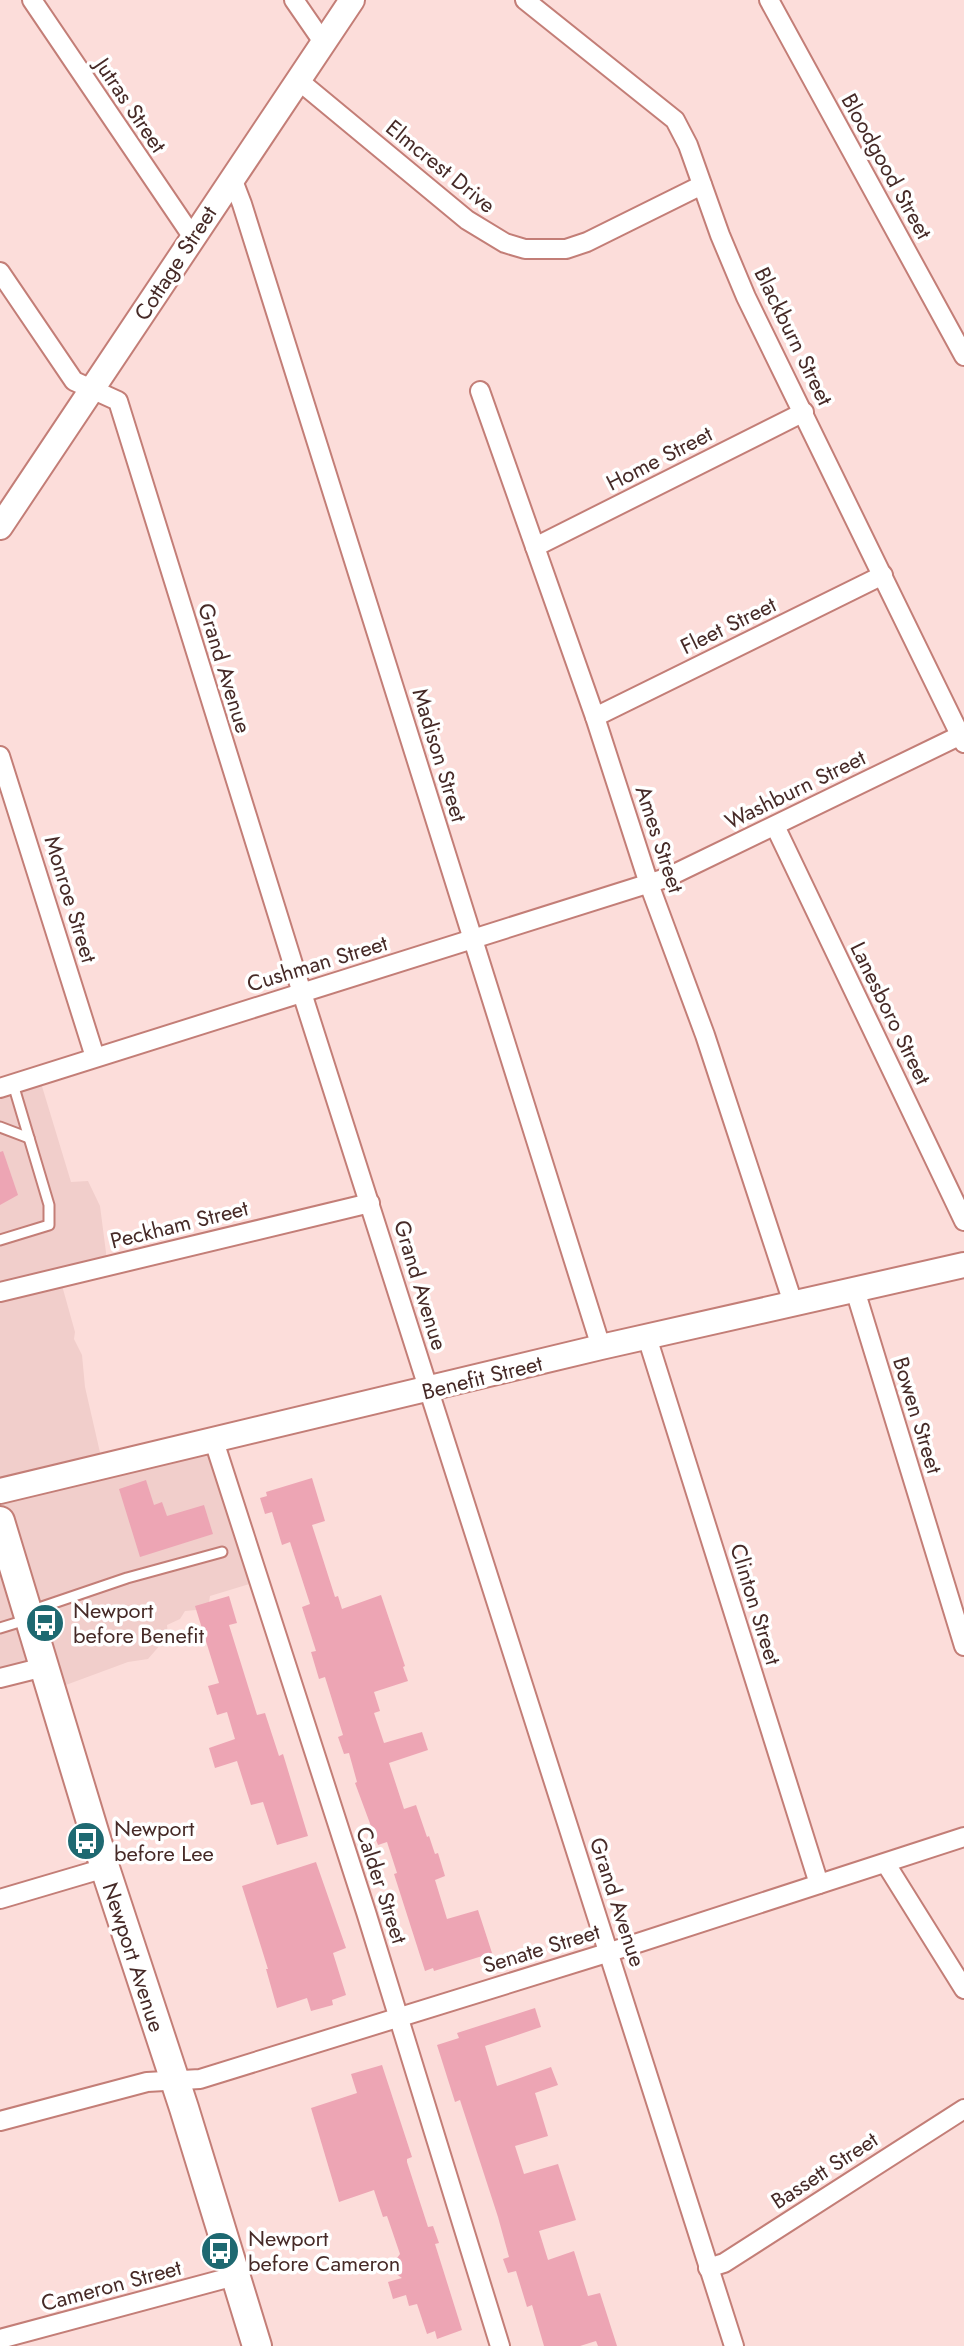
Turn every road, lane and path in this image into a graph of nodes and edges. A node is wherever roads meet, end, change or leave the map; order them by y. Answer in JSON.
{"nodes":[{"id":1,"x":32,"y":0,"type":"edge"},
{"id":2,"x":294,"y":0,"type":"edge"},
{"id":3,"x":352,"y":0,"type":"edge"},
{"id":4,"x":525,"y":0,"type":"edge"},
{"id":5,"x":769,"y":0,"type":"edge"},
{"id":6,"x":323,"y":42,"type":"junction"},
{"id":7,"x":298,"y":80,"type":"junction"},
{"id":8,"x":232,"y":178,"type":"junction"},
{"id":9,"x":702,"y":185,"type":"junction"},
{"id":10,"x":192,"y":236,"type":"junction"},
{"id":11,"x":0,"y":272,"type":"edge"},
{"id":12,"x":964,"y":356,"type":"edge"},
{"id":13,"x":94,"y":388,"type":"junction"},
{"id":14,"x":480,"y":391,"type":"dead end"},
{"id":15,"x":804,"y":412,"type":"junction"},
{"id":16,"x":0,"y":527,"type":"edge"},
{"id":17,"x":535,"y":547,"type":"junction"},
{"id":18,"x":883,"y":575,"type":"junction"},
{"id":19,"x":595,"y":717,"type":"junction"},
{"id":20,"x":962,"y":739,"type":"edge"},
{"id":21,"x":0,"y":756,"type":"edge"},
{"id":22,"x":775,"y":826,"type":"junction"},
{"id":23,"x":649,"y":884,"type":"junction"},
{"id":24,"x":473,"y":939,"type":"junction"},
{"id":25,"x":302,"y":993,"type":"junction"},
{"id":26,"x":95,"y":1057,"type":"junction"},
{"id":27,"x":6,"y":1086,"type":"edge"},
{"id":28,"x":0,"y":1127,"type":"edge"},
{"id":29,"x":29,"y":1138,"type":"junction"},
{"id":30,"x":370,"y":1203,"type":"junction"},
{"id":31,"x":964,"y":1221,"type":"edge"},
{"id":32,"x":0,"y":1240,"type":"edge"},
{"id":33,"x":964,"y":1265,"type":"edge"},
{"id":34,"x":855,"y":1290,"type":"junction"},
{"id":35,"x":0,"y":1292,"type":"edge"},
{"id":36,"x":793,"y":1303,"type":"junction"},
{"id":37,"x":647,"y":1337,"type":"junction"},
{"id":38,"x":601,"y":1347,"type":"junction"},
{"id":39,"x":429,"y":1390,"type":"junction"},
{"id":40,"x":214,"y":1441,"type":"junction"},
{"id":41,"x":0,"y":1491,"type":"edge"},
{"id":42,"x":0,"y":1521,"type":"edge"},
{"id":43,"x":222,"y":1552,"type":"dead end"},
{"id":44,"x":5,"y":1556,"type":"edge"},
{"id":45,"x":28,"y":1616,"type":"junction"},
{"id":46,"x":0,"y":1628,"type":"edge"},
{"id":47,"x":964,"y":1646,"type":"edge"},
{"id":48,"x":44,"y":1667,"type":"junction"},
{"id":49,"x":0,"y":1678,"type":"edge"},
{"id":50,"x":964,"y":1837,"type":"edge"},
{"id":51,"x":886,"y":1864,"type":"junction"},
{"id":52,"x":105,"y":1868,"type":"junction"},
{"id":53,"x":819,"y":1884,"type":"junction"},
{"id":54,"x":0,"y":1899,"type":"edge"},
{"id":55,"x":610,"y":1952,"type":"junction"},
{"id":56,"x":964,"y":1989,"type":"edge"},
{"id":57,"x":398,"y":2016,"type":"junction"},
{"id":58,"x":175,"y":2081,"type":"junction"},
{"id":59,"x":964,"y":2109,"type":"edge"},
{"id":60,"x":0,"y":2121,"type":"edge"},
{"id":61,"x":708,"y":2268,"type":"junction"},
{"id":62,"x":235,"y":2276,"type":"junction"},
{"id":63,"x":0,"y":2339,"type":"edge"},
{"id":64,"x":257,"y":2346,"type":"edge"},
{"id":65,"x":500,"y":2346,"type":"edge"},
{"id":66,"x":734,"y":2346,"type":"edge"}],
"edges":[{"from":1,"to":10,"type":"street","name":"Jutras Street"},
{"from":2,"to":6,"type":"street"},
{"from":3,"to":6,"type":"street","name":"Cottage Street"},
{"from":4,"to":9,"type":"street","name":"Blackburn Street"},
{"from":5,"to":12,"type":"street","name":"Bloodgood Street"},
{"from":6,"to":7,"type":"street","name":"Cottage Street"},
{"from":7,"to":8,"type":"street","name":"Cottage Street"},
{"from":7,"to":9,"type":"street","name":"Elmcrest Drive"},
{"from":8,"to":10,"type":"street","name":"Cottage Street"},
{"from":8,"to":24,"type":"street","name":"Madison Street"},
{"from":9,"to":15,"type":"street","name":"Blackburn Street"},
{"from":10,"to":13,"type":"street","name":"Cottage Street"},
{"from":11,"to":13,"type":"street","name":"Grand Avenue"},
{"from":13,"to":16,"type":"street","name":"Cottage Street"},
{"from":13,"to":25,"type":"street","name":"Grand Avenue"},
{"from":14,"to":17,"type":"street","name":"Ames Street"},
{"from":15,"to":17,"type":"street","name":"Home Street"},
{"from":15,"to":18,"type":"street","name":"Blackburn Street"},
{"from":17,"to":19,"type":"street","name":"Ames Street"},
{"from":18,"to":19,"type":"street","name":"Fleet Street"},
{"from":18,"to":20,"type":"street","name":"Blackburn Street"},
{"from":19,"to":23,"type":"street","name":"Ames Street"},
{"from":20,"to":22,"type":"street","name":"Washburn Street"},
{"from":21,"to":26,"type":"street","name":"Monroe Street"},
{"from":22,"to":23,"type":"street","name":"Washburn Street"},
{"from":22,"to":31,"type":"street","name":"Lanesboro Street"},
{"from":23,"to":24,"type":"street","name":"Cushman Street"},
{"from":23,"to":36,"type":"street","name":"Ames Street"},
{"from":24,"to":25,"type":"street","name":"Cushman Street"},
{"from":24,"to":38,"type":"street","name":"Madison Street"},
{"from":25,"to":26,"type":"street","name":"Cushman Street"},
{"from":25,"to":30,"type":"street","name":"Grand Avenue"},
{"from":26,"to":27,"type":"street","name":"Cushman Street"},
{"from":27,"to":29,"type":"lane"},
{"from":28,"to":29,"type":"lane"},
{"from":29,"to":32,"type":"lane"},
{"from":30,"to":35,"type":"street","name":"Peckham Street"},
{"from":30,"to":39,"type":"street","name":"Grand Avenue"},
{"from":33,"to":34,"type":"street","name":"Benefit Street"},
{"from":34,"to":36,"type":"street","name":"Benefit Street"},
{"from":34,"to":47,"type":"street","name":"Bowen Street"},
{"from":36,"to":37,"type":"street","name":"Benefit Street"},
{"from":37,"to":38,"type":"street","name":"Benefit Street"},
{"from":37,"to":53,"type":"street","name":"Clinton Street"},
{"from":38,"to":39,"type":"street","name":"Benefit Street"},
{"from":39,"to":40,"type":"street","name":"Benefit Street"},
{"from":39,"to":55,"type":"street","name":"Grand Avenue"},
{"from":40,"to":41,"type":"street","name":"Benefit Street"},
{"from":40,"to":57,"type":"street","name":"Calder Street"},
{"from":42,"to":44,"type":"main road","name":"Newport Avenue"},
{"from":43,"to":45,"type":"lane"},
{"from":44,"to":45,"type":"main road","name":"Newport Avenue"},
{"from":45,"to":46,"type":"lane"},
{"from":45,"to":48,"type":"main road","name":"Newport Avenue"},
{"from":48,"to":49,"type":"street"},
{"from":48,"to":52,"type":"main road","name":"Newport Avenue"},
{"from":50,"to":51,"type":"street","name":"Senate Street"},
{"from":51,"to":53,"type":"street","name":"Senate Street"},
{"from":51,"to":56,"type":"street"},
{"from":52,"to":54,"type":"street"},
{"from":52,"to":58,"type":"main road","name":"Newport Avenue"},
{"from":53,"to":55,"type":"street","name":"Senate Street"},
{"from":55,"to":57,"type":"street","name":"Senate Street"},
{"from":55,"to":61,"type":"street","name":"Grand Avenue"},
{"from":57,"to":58,"type":"street","name":"Senate Street"},
{"from":57,"to":65,"type":"street","name":"Calder Street"},
{"from":58,"to":60,"type":"street","name":"Senate Street"},
{"from":58,"to":62,"type":"main road","name":"Newport Avenue"},
{"from":59,"to":61,"type":"street","name":"Bassett Street"},
{"from":61,"to":66,"type":"street","name":"Grand Avenue"},
{"from":62,"to":63,"type":"street","name":"Cameron Street"},
{"from":62,"to":64,"type":"main road","name":"Newport Avenue"}]}
